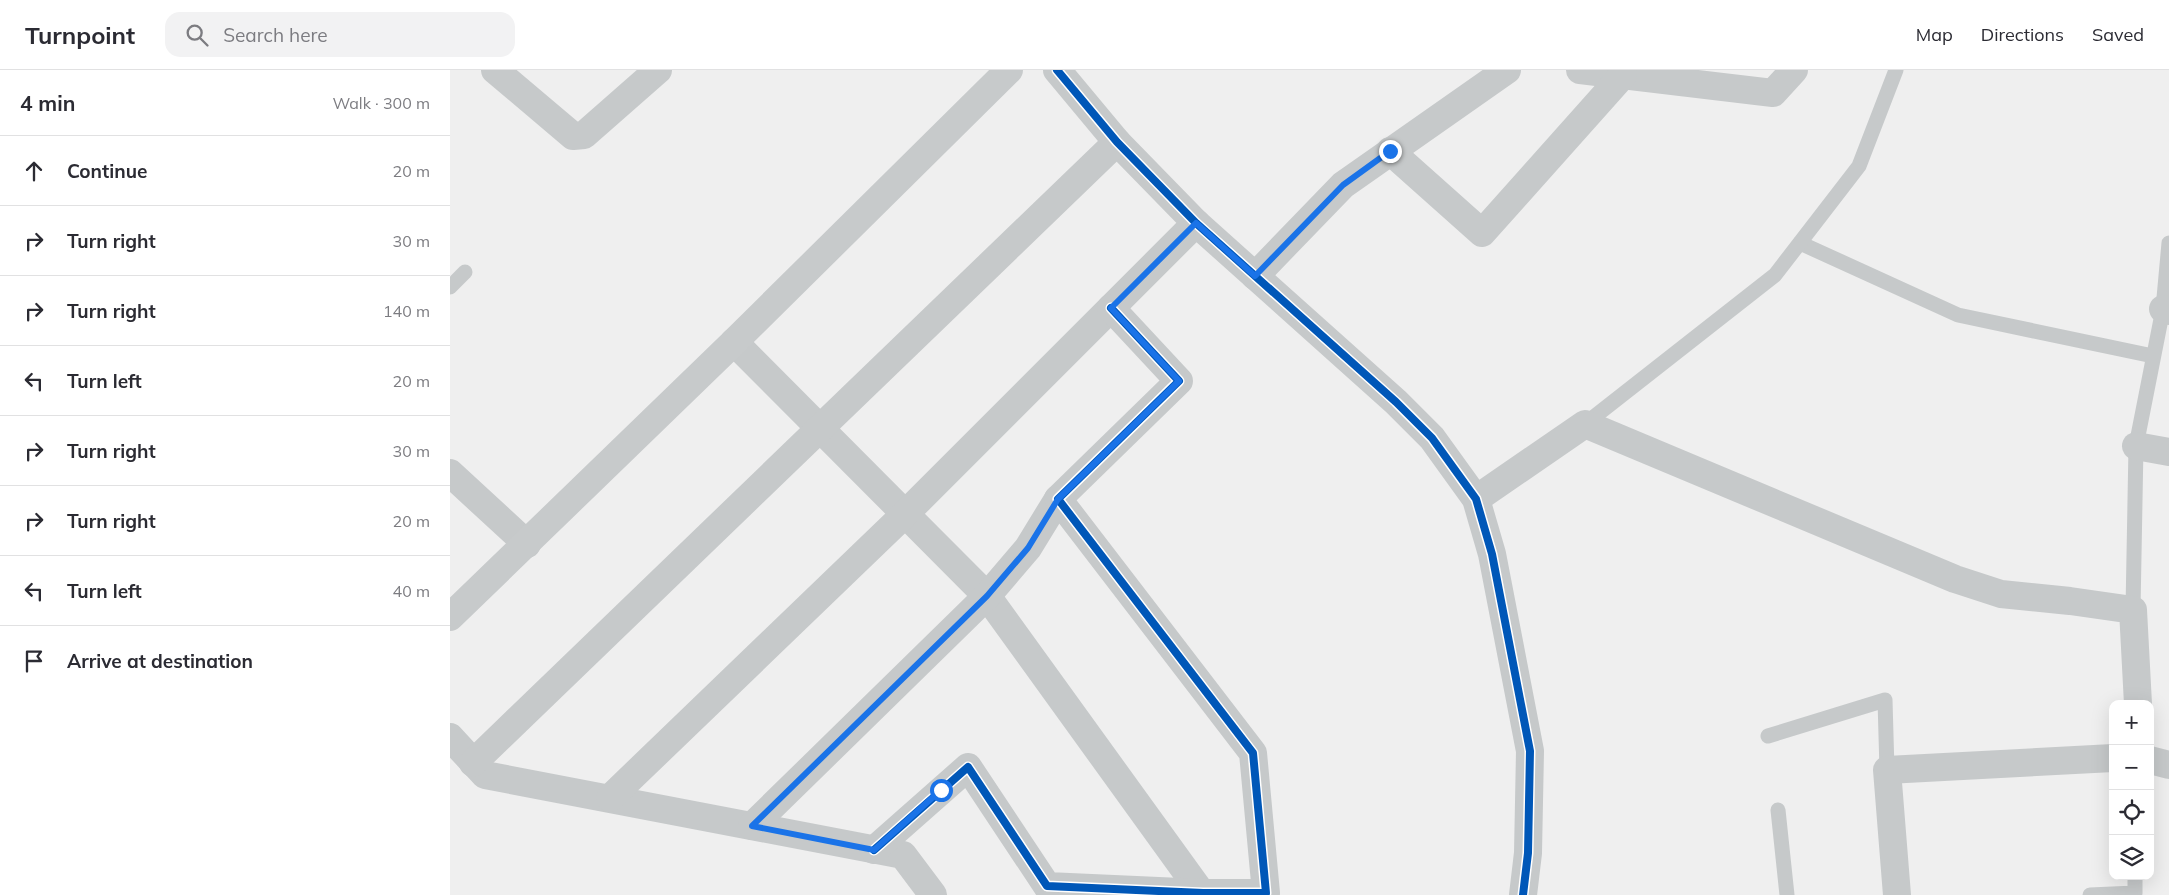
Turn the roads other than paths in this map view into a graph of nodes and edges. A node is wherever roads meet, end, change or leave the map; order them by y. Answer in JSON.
{"nodes":[{"id":1,"x":495,"y":70,"type":"edge"},
{"id":2,"x":658,"y":70,"type":"edge"},
{"id":3,"x":1009,"y":70,"type":"edge"},
{"id":4,"x":1057,"y":70,"type":"edge"},
{"id":5,"x":1507,"y":70,"type":"edge"},
{"id":6,"x":1580,"y":70,"type":"edge"},
{"id":7,"x":1794,"y":70,"type":"edge"},
{"id":8,"x":1896,"y":70,"type":"edge"},
{"id":9,"x":1622,"y":75,"type":"junction"},
{"id":10,"x":1746,"y":80,"type":"edge"},
{"id":11,"x":1117,"y":142,"type":"junction"},
{"id":12,"x":1390,"y":151,"type":"junction"},
{"id":13,"x":1196,"y":223,"type":"junction"},
{"id":14,"x":1800,"y":243,"type":"junction"},
{"id":15,"x":2169,"y":243,"type":"edge"},
{"id":16,"x":465,"y":272,"type":"dead end"},
{"id":17,"x":1255,"y":276,"type":"junction"},
{"id":18,"x":450,"y":287,"type":"edge"},
{"id":19,"x":1111,"y":308,"type":"junction"},
{"id":20,"x":2166,"y":310,"type":"edge"},
{"id":21,"x":734,"y":342,"type":"junction"},
{"id":22,"x":2153,"y":356,"type":"junction"},
{"id":23,"x":1585,"y":424,"type":"junction"},
{"id":24,"x":820,"y":429,"type":"junction"},
{"id":25,"x":2136,"y":446,"type":"junction"},
{"id":26,"x":2169,"y":452,"type":"edge"},
{"id":27,"x":450,"y":473,"type":"edge"},
{"id":28,"x":1058,"y":499,"type":"junction"},
{"id":29,"x":1476,"y":499,"type":"junction"},
{"id":30,"x":904,"y":515,"type":"junction"},
{"id":31,"x":527,"y":544,"type":"junction"},
{"id":32,"x":987,"y":596,"type":"junction"},
{"id":33,"x":2134,"y":610,"type":"junction"},
{"id":34,"x":450,"y":617,"type":"edge"},
{"id":35,"x":2138,"y":700,"type":"edge"},
{"id":36,"x":1768,"y":736,"type":"dead end"},
{"id":37,"x":450,"y":737,"type":"edge"},
{"id":38,"x":2109,"y":758,"type":"edge"},
{"id":39,"x":2154,"y":761,"type":"edge"},
{"id":40,"x":473,"y":763,"type":"junction"},
{"id":41,"x":2169,"y":765,"type":"edge"},
{"id":42,"x":1887,"y":770,"type":"junction"},
{"id":43,"x":610,"y":798,"type":"junction"},
{"id":44,"x":1778,"y":810,"type":"dead end"},
{"id":45,"x":752,"y":826,"type":"junction"},
{"id":46,"x":874,"y":850,"type":"junction"},
{"id":47,"x":2135,"y":880,"type":"edge"},
{"id":48,"x":1203,"y":894,"type":"edge"},
{"id":49,"x":933,"y":895,"type":"edge"},
{"id":50,"x":1524,"y":895,"type":"edge"},
{"id":51,"x":1787,"y":895,"type":"edge"},
{"id":52,"x":1897,"y":895,"type":"edge"},
{"id":53,"x":2090,"y":895,"type":"edge"}],
"edges":[{"from":1,"to":2,"type":"street"},
{"from":3,"to":21,"type":"street"},
{"from":4,"to":11,"type":"street"},
{"from":5,"to":12,"type":"street"},
{"from":6,"to":9,"type":"street"},
{"from":7,"to":10,"type":"street"},
{"from":8,"to":14,"type":"lane"},
{"from":9,"to":10,"type":"street"},
{"from":9,"to":12,"type":"street"},
{"from":11,"to":13,"type":"street"},
{"from":11,"to":24,"type":"street"},
{"from":12,"to":17,"type":"street"},
{"from":13,"to":17,"type":"street"},
{"from":13,"to":19,"type":"street"},
{"from":14,"to":22,"type":"lane"},
{"from":14,"to":23,"type":"lane"},
{"from":15,"to":20,"type":"lane"},
{"from":16,"to":18,"type":"lane"},
{"from":17,"to":29,"type":"street"},
{"from":19,"to":28,"type":"street"},
{"from":19,"to":30,"type":"street"},
{"from":20,"to":22,"type":"lane"},
{"from":21,"to":24,"type":"street"},
{"from":21,"to":31,"type":"street"},
{"from":22,"to":25,"type":"lane"},
{"from":23,"to":29,"type":"street"},
{"from":23,"to":33,"type":"street"},
{"from":24,"to":30,"type":"street"},
{"from":24,"to":40,"type":"street"},
{"from":25,"to":26,"type":"street"},
{"from":25,"to":33,"type":"lane"},
{"from":27,"to":31,"type":"street"},
{"from":28,"to":32,"type":"street"},
{"from":28,"to":48,"type":"street"},
{"from":29,"to":50,"type":"street"},
{"from":30,"to":32,"type":"street"},
{"from":30,"to":43,"type":"street"},
{"from":31,"to":34,"type":"street"},
{"from":32,"to":45,"type":"street"},
{"from":32,"to":48,"type":"street"},
{"from":33,"to":35,"type":"street"},
{"from":36,"to":42,"type":"lane"},
{"from":37,"to":40,"type":"street"},
{"from":38,"to":42,"type":"street"},
{"from":39,"to":41,"type":"street"},
{"from":40,"to":43,"type":"street"},
{"from":42,"to":52,"type":"street"},
{"from":43,"to":45,"type":"street"},
{"from":44,"to":51,"type":"lane"},
{"from":45,"to":46,"type":"street"},
{"from":46,"to":48,"type":"street"},
{"from":46,"to":49,"type":"street"},
{"from":47,"to":53,"type":"lane"}]}
